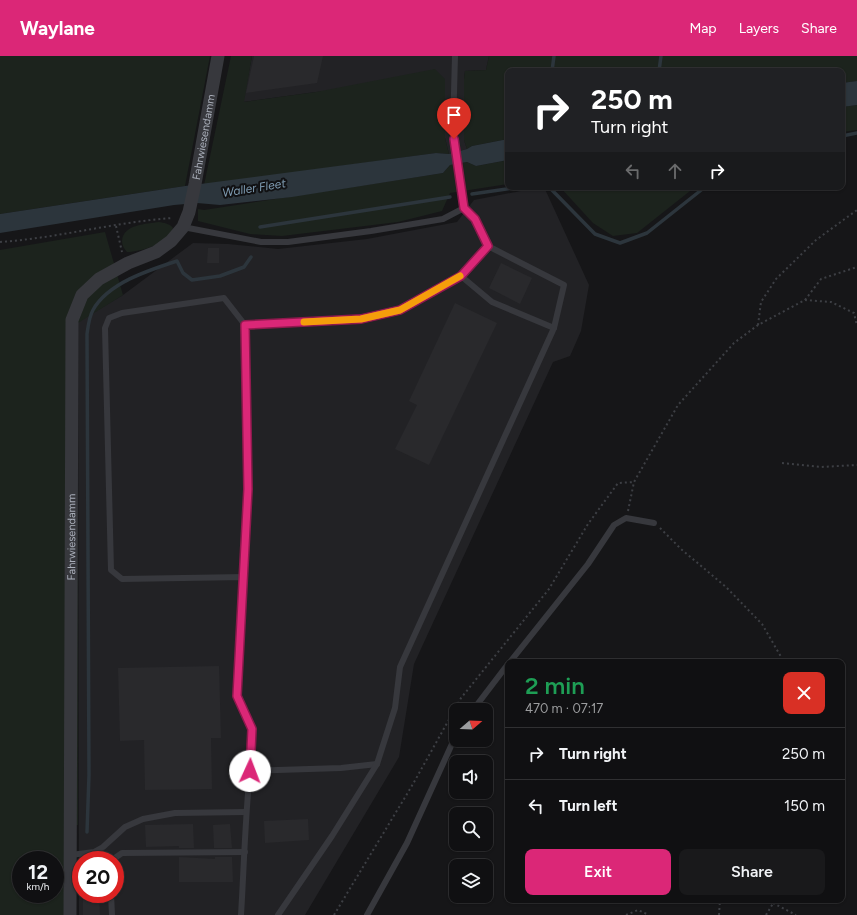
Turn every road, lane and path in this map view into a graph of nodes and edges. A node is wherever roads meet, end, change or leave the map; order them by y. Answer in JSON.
{"nodes":[{"id":1,"x":218,"y":56,"type":"edge"},
{"id":2,"x":455,"y":56,"type":"edge"},
{"id":3,"x":464,"y":208,"type":"junction"},
{"id":4,"x":857,"y":210,"type":"edge"},
{"id":5,"x":186,"y":219,"type":"junction"},
{"id":6,"x":116,"y":226,"type":"junction"},
{"id":7,"x":0,"y":242,"type":"edge"},
{"id":8,"x":488,"y":246,"type":"junction"},
{"id":9,"x":128,"y":264,"type":"junction"},
{"id":10,"x":857,"y":267,"type":"edge"},
{"id":11,"x":461,"y":276,"type":"junction"},
{"id":12,"x":805,"y":300,"type":"junction"},
{"id":13,"x":857,"y":312,"type":"edge"},
{"id":14,"x":854,"y":313,"type":"junction"},
{"id":15,"x":245,"y":325,"type":"junction"},
{"id":16,"x":758,"y":325,"type":"junction"},
{"id":17,"x":857,"y":326,"type":"edge"},
{"id":18,"x":554,"y":328,"type":"junction"},
{"id":19,"x":782,"y":463,"type":"dead end"},
{"id":20,"x":857,"y":465,"type":"edge"},
{"id":21,"x":626,"y":518,"type":"junction"},
{"id":22,"x":654,"y":523,"type":"joint"},
{"id":23,"x":244,"y":577,"type":"junction"},
{"id":24,"x":512,"y":659,"type":"edge"},
{"id":25,"x":782,"y":659,"type":"edge"},
{"id":26,"x":505,"y":668,"type":"edge"},
{"id":27,"x":478,"y":703,"type":"edge"},
{"id":28,"x":451,"y":747,"type":"edge"},
{"id":29,"x":377,"y":764,"type":"junction"},
{"id":30,"x":250,"y":771,"type":"junction"},
{"id":31,"x":246,"y":812,"type":"junction"},
{"id":32,"x":245,"y":852,"type":"junction"},
{"id":33,"x":124,"y":853,"type":"edge"},
{"id":34,"x":70,"y":855,"type":"junction"},
{"id":35,"x":111,"y":903,"type":"edge"},
{"id":36,"x":720,"y":903,"type":"edge"},
{"id":37,"x":773,"y":904,"type":"joint"},
{"id":38,"x":70,"y":915,"type":"edge"},
{"id":39,"x":112,"y":915,"type":"edge"},
{"id":40,"x":241,"y":915,"type":"edge"},
{"id":41,"x":278,"y":915,"type":"edge"},
{"id":42,"x":367,"y":915,"type":"edge"},
{"id":43,"x":626,"y":915,"type":"edge"},
{"id":44,"x":649,"y":915,"type":"edge"},
{"id":45,"x":719,"y":915,"type":"edge"},
{"id":46,"x":766,"y":915,"type":"edge"},
{"id":47,"x":796,"y":915,"type":"edge"}],
"edges":[{"from":1,"to":5,"type":"street","name":"Fahrwiesendamm"},
{"from":2,"to":3,"type":"lane"},
{"from":3,"to":5,"type":"lane"},
{"from":3,"to":8,"type":"lane"},
{"from":4,"to":16,"type":"path"},
{"from":5,"to":6,"type":"path"},
{"from":5,"to":9,"type":"street","name":"Fahrwiesendamm"},
{"from":6,"to":7,"type":"path"},
{"from":6,"to":9,"type":"path"},
{"from":8,"to":11,"type":"lane"},
{"from":8,"to":18,"type":"lane"},
{"from":9,"to":34,"type":"street","name":"Fahrwiesendamm"},
{"from":10,"to":12,"type":"path"},
{"from":11,"to":15,"type":"lane"},
{"from":11,"to":18,"type":"lane"},
{"from":12,"to":14,"type":"path"},
{"from":12,"to":16,"type":"path"},
{"from":13,"to":14,"type":"path"},
{"from":14,"to":17,"type":"path"},
{"from":15,"to":23,"type":"lane"},
{"from":15,"to":23,"type":"lane"},
{"from":16,"to":21,"type":"path"},
{"from":18,"to":29,"type":"lane"},
{"from":19,"to":20,"type":"path"},
{"from":21,"to":22,"type":"lane"},
{"from":21,"to":24,"type":"lane"},
{"from":22,"to":25,"type":"path"},
{"from":23,"to":30,"type":"lane"},
{"from":26,"to":27,"type":"lane"},
{"from":28,"to":42,"type":"lane"},
{"from":29,"to":30,"type":"lane"},
{"from":29,"to":41,"type":"lane"},
{"from":30,"to":31,"type":"lane"},
{"from":31,"to":32,"type":"lane"},
{"from":31,"to":34,"type":"lane"},
{"from":32,"to":33,"type":"lane"},
{"from":32,"to":40,"type":"lane"},
{"from":34,"to":38,"type":"street","name":"Fahrwiesendamm"},
{"from":35,"to":39,"type":"lane"},
{"from":36,"to":45,"type":"path"},
{"from":37,"to":46,"type":"path"},
{"from":37,"to":47,"type":"path"},
{"from":43,"to":44,"type":"path"}]}
